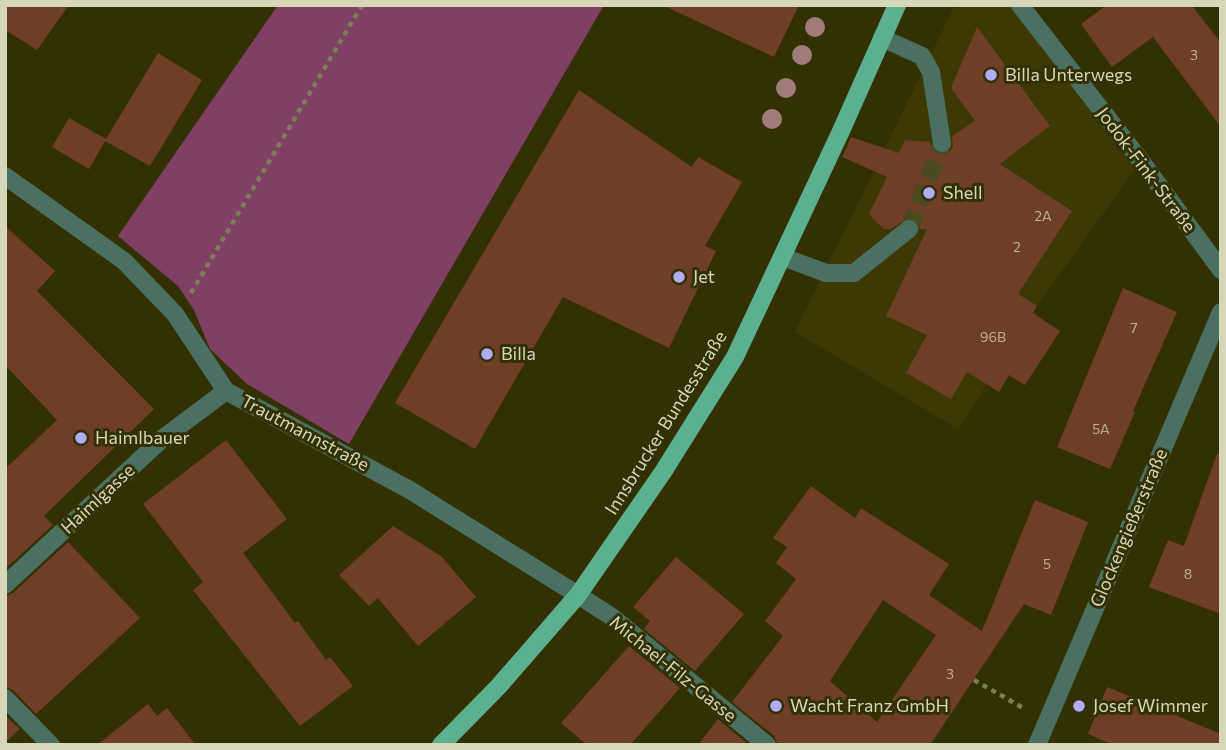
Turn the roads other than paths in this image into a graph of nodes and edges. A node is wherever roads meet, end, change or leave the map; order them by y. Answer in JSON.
{"nodes":[{"id":1,"x":897,"y":5,"type":"edge"},
{"id":2,"x":1020,"y":5,"type":"edge"},
{"id":3,"x":882,"y":38,"type":"junction"},
{"id":4,"x":942,"y":143,"type":"tunnel mouth"},
{"id":5,"x":5,"y":176,"type":"edge"},
{"id":6,"x":909,"y":229,"type":"tunnel mouth"},
{"id":7,"x":783,"y":257,"type":"junction"},
{"id":8,"x":1221,"y":270,"type":"edge"},
{"id":9,"x":1221,"y":312,"type":"edge"},
{"id":10,"x":226,"y":391,"type":"junction"},
{"id":11,"x":5,"y":585,"type":"edge"},
{"id":12,"x":578,"y":595,"type":"junction"},
{"id":13,"x":5,"y":698,"type":"edge"},
{"id":14,"x":51,"y":745,"type":"edge"},
{"id":15,"x":440,"y":745,"type":"edge"},
{"id":16,"x":767,"y":745,"type":"edge"},
{"id":17,"x":1037,"y":745,"type":"edge"}],
"edges":[{"from":1,"to":3,"type":"main road","name":"Innsbrucker Bundesstraße"},
{"from":2,"to":8,"type":"street","name":"Jodok-Fink-Straße"},
{"from":3,"to":4,"type":"street"},
{"from":3,"to":7,"type":"main road","name":"Innsbrucker Bundesstraße"},
{"from":5,"to":10,"type":"street","name":"Trautmannstraße"},
{"from":6,"to":7,"type":"street"},
{"from":7,"to":12,"type":"main road","name":"Innsbrucker Bundesstraße"},
{"from":9,"to":17,"type":"street","name":"Glockengießerstraße"},
{"from":10,"to":11,"type":"street","name":"Haimlgasse"},
{"from":10,"to":12,"type":"street","name":"Trautmannstraße"},
{"from":12,"to":15,"type":"main road","name":"Innsbrucker Bundesstraße"},
{"from":12,"to":16,"type":"street","name":"Michael-Filz-Gasse"},
{"from":13,"to":14,"type":"street"}]}
